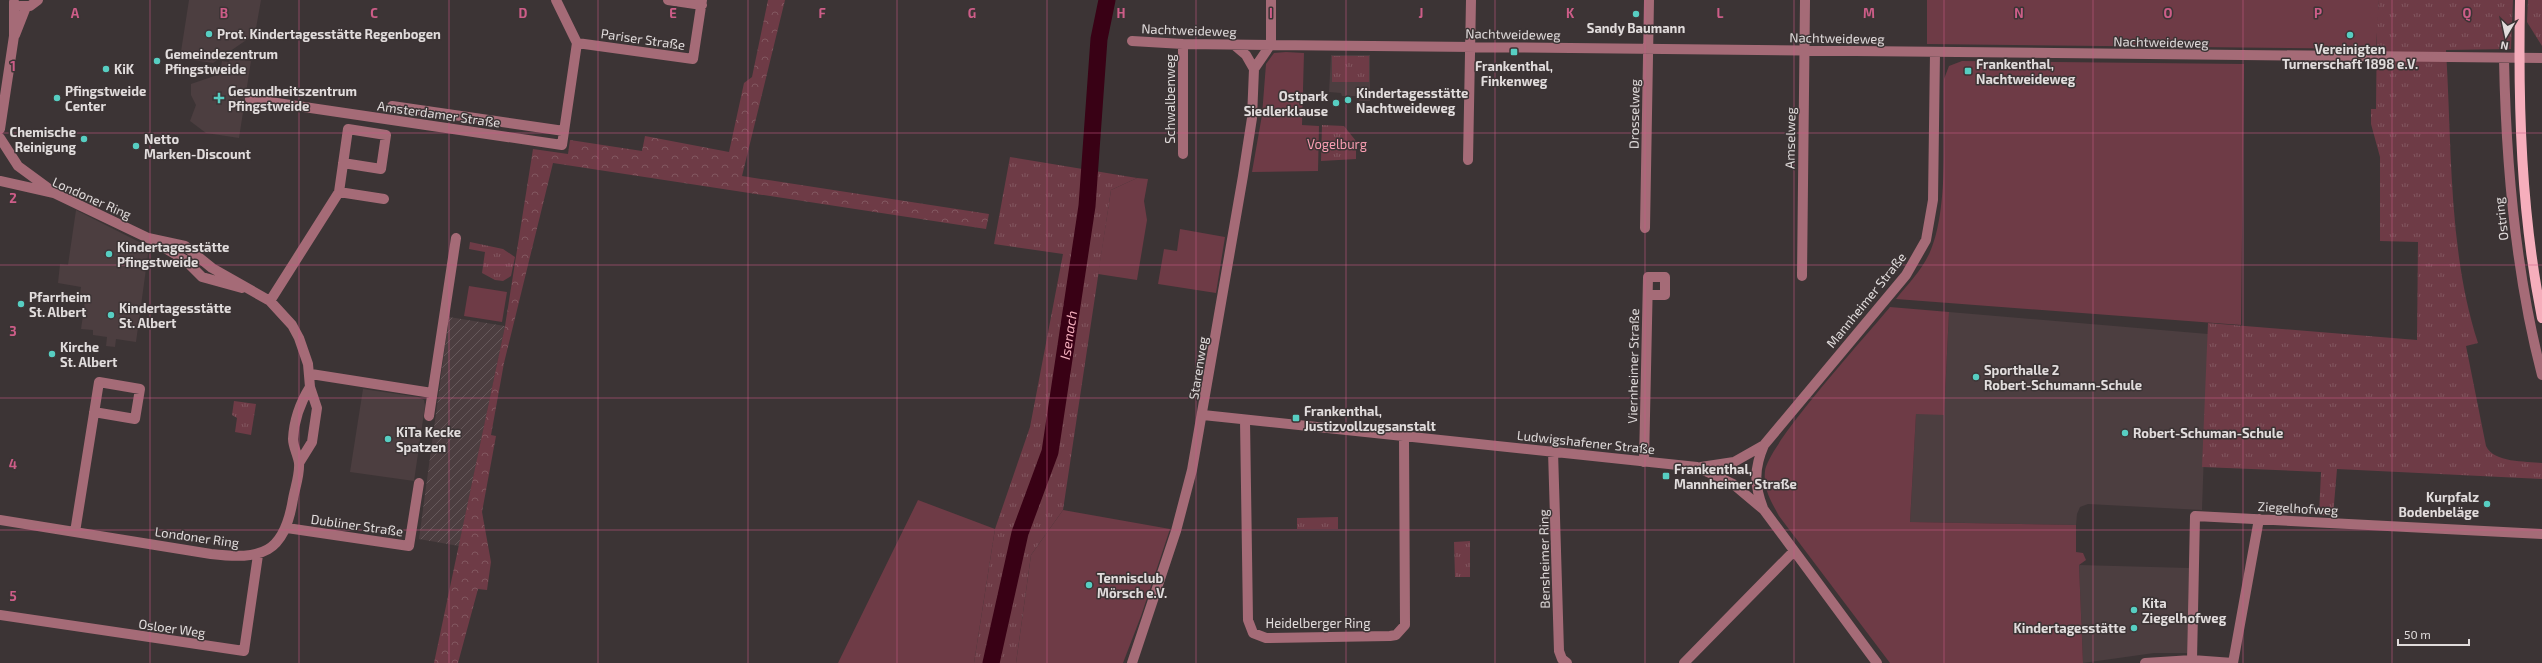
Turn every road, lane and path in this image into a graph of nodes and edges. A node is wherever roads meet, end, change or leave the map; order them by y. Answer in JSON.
{"nodes":[{"id":1,"x":38,"y":0,"type":"edge"},
{"id":2,"x":556,"y":0,"type":"edge"},
{"id":3,"x":668,"y":0,"type":"edge"},
{"id":4,"x":1271,"y":0,"type":"edge"},
{"id":5,"x":1470,"y":0,"type":"edge"},
{"id":6,"x":1648,"y":0,"type":"edge"},
{"id":7,"x":1805,"y":0,"type":"edge"},
{"id":8,"x":2520,"y":0,"type":"edge"},
{"id":9,"x":13,"y":1,"type":"edge"},
{"id":10,"x":702,"y":3,"type":"edge"},
{"id":11,"x":26,"y":7,"type":"junction"},
{"id":12,"x":14,"y":36,"type":"junction"},
{"id":13,"x":1132,"y":41,"type":"dead end"},
{"id":14,"x":577,"y":44,"type":"junction"},
{"id":15,"x":1183,"y":44,"type":"junction"},
{"id":16,"x":1233,"y":44,"type":"junction"},
{"id":17,"x":1271,"y":44,"type":"junction"},
{"id":18,"x":1470,"y":46,"type":"junction"},
{"id":19,"x":1648,"y":48,"type":"junction"},
{"id":20,"x":1805,"y":51,"type":"junction"},
{"id":21,"x":1935,"y":52,"type":"junction"},
{"id":22,"x":2504,"y":58,"type":"junction"},
{"id":23,"x":2519,"y":58,"type":"junction"},
{"id":24,"x":2542,"y":58,"type":"edge"},
{"id":25,"x":1254,"y":69,"type":"junction"},
{"id":26,"x":250,"y":99,"type":"dead end"},
{"id":27,"x":392,"y":106,"type":"dead end"},
{"id":28,"x":0,"y":129,"type":"edge"},
{"id":29,"x":564,"y":131,"type":"junction"},
{"id":30,"x":0,"y":138,"type":"edge"},
{"id":31,"x":1183,"y":154,"type":"dead end"},
{"id":32,"x":1468,"y":160,"type":"dead end"},
{"id":33,"x":343,"y":163,"type":"junction"},
{"id":34,"x":0,"y":181,"type":"edge"},
{"id":35,"x":338,"y":192,"type":"junction"},
{"id":36,"x":54,"y":193,"type":"junction"},
{"id":37,"x":384,"y":199,"type":"dead end"},
{"id":38,"x":1645,"y":228,"type":"dead end"},
{"id":39,"x":456,"y":238,"type":"dead end"},
{"id":40,"x":1802,"y":276,"type":"dead end"},
{"id":41,"x":1648,"y":295,"type":"dead end"},
{"id":42,"x":270,"y":301,"type":"junction"},
{"id":43,"x":2542,"y":318,"type":"edge"},
{"id":44,"x":311,"y":374,"type":"junction"},
{"id":45,"x":2542,"y":375,"type":"edge"},
{"id":46,"x":310,"y":387,"type":"junction"},
{"id":47,"x":432,"y":393,"type":"junction"},
{"id":48,"x":94,"y":412,"type":"junction"},
{"id":49,"x":1203,"y":415,"type":"junction"},
{"id":50,"x":429,"y":416,"type":"dead end"},
{"id":51,"x":1246,"y":420,"type":"junction"},
{"id":52,"x":1404,"y":435,"type":"junction"},
{"id":53,"x":1764,"y":445,"type":"junction"},
{"id":54,"x":1553,"y":451,"type":"junction"},
{"id":55,"x":1644,"y":462,"type":"junction"},
{"id":56,"x":299,"y":463,"type":"junction"},
{"id":57,"x":1697,"y":468,"type":"junction"},
{"id":58,"x":419,"y":483,"type":"dead end"},
{"id":59,"x":1764,"y":510,"type":"junction"},
{"id":60,"x":2259,"y":519,"type":"junction"},
{"id":61,"x":0,"y":520,"type":"edge"},
{"id":62,"x":287,"y":528,"type":"junction"},
{"id":63,"x":75,"y":532,"type":"junction"},
{"id":64,"x":2542,"y":534,"type":"edge"},
{"id":65,"x":1794,"y":551,"type":"junction"},
{"id":66,"x":258,"y":555,"type":"junction"},
{"id":67,"x":0,"y":615,"type":"edge"},
{"id":68,"x":2192,"y":660,"type":"junction"},
{"id":69,"x":1132,"y":663,"type":"edge"},
{"id":70,"x":1567,"y":663,"type":"edge"},
{"id":71,"x":1684,"y":663,"type":"edge"},
{"id":72,"x":1877,"y":663,"type":"edge"},
{"id":73,"x":2145,"y":663,"type":"edge"},
{"id":74,"x":2233,"y":663,"type":"edge"}],
"edges":[{"from":1,"to":11,"type":"street"},
{"from":2,"to":14,"type":"street"},
{"from":3,"to":10,"type":"street"},
{"from":4,"to":17,"type":"street"},
{"from":5,"to":18,"type":"street"},
{"from":6,"to":19,"type":"street","name":"Drosselweg"},
{"from":7,"to":20,"type":"street","name":"Amselweg"},
{"from":8,"to":23,"type":"main road","name":"Ostring"},
{"from":9,"to":11,"type":"street"},
{"from":9,"to":12,"type":"street"},
{"from":10,"to":14,"type":"street","name":"Pariser Straße"},
{"from":11,"to":12,"type":"street"},
{"from":12,"to":28,"type":"street"},
{"from":13,"to":15,"type":"street","name":"Nachtweideweg"},
{"from":14,"to":29,"type":"street","name":"Amsterdamer Straße"},
{"from":15,"to":16,"type":"street","name":"Nachtweideweg"},
{"from":15,"to":31,"type":"street","name":"Schwalbenweg"},
{"from":16,"to":17,"type":"street","name":"Nachtweideweg"},
{"from":16,"to":25,"type":"street"},
{"from":17,"to":18,"type":"street","name":"Nachtweideweg"},
{"from":17,"to":25,"type":"street"},
{"from":18,"to":19,"type":"street","name":"Nachtweideweg"},
{"from":18,"to":32,"type":"street"},
{"from":19,"to":20,"type":"street","name":"Nachtweideweg"},
{"from":19,"to":38,"type":"street","name":"Drosselweg"},
{"from":20,"to":21,"type":"street","name":"Nachtweideweg"},
{"from":20,"to":40,"type":"street","name":"Amselweg"},
{"from":21,"to":22,"type":"street","name":"Nachtweideweg"},
{"from":21,"to":53,"type":"street","name":"Mannheimer Straße"},
{"from":22,"to":23,"type":"street","name":"Nachtweideweg"},
{"from":22,"to":45,"type":"street","name":"Ostring"},
{"from":23,"to":24,"type":"street","name":"Nachtweideweg"},
{"from":23,"to":43,"type":"main road","name":"Ostring"},
{"from":25,"to":49,"type":"street","name":"Starenweg"},
{"from":26,"to":29,"type":"street","name":"Amsterdamer Straße"},
{"from":27,"to":29,"type":"street","name":"Amsterdamer Straße"},
{"from":30,"to":36,"type":"street"},
{"from":33,"to":33,"type":"street"},
{"from":33,"to":35,"type":"street"},
{"from":34,"to":36,"type":"street","name":"Londoner Ring"},
{"from":35,"to":37,"type":"street"},
{"from":35,"to":42,"type":"street"},
{"from":36,"to":42,"type":"street","name":"Londoner Ring"},
{"from":39,"to":47,"type":"street"},
{"from":41,"to":55,"type":"street","name":"Viernheimer Straße"},
{"from":42,"to":44,"type":"street","name":"Londoner Ring"},
{"from":44,"to":46,"type":"street","name":"Londoner Ring"},
{"from":44,"to":47,"type":"street"},
{"from":46,"to":56,"type":"street","name":"Londoner Ring"},
{"from":46,"to":56,"type":"street","name":"Londoner Ring"},
{"from":47,"to":50,"type":"street"},
{"from":48,"to":48,"type":"street"},
{"from":48,"to":63,"type":"street"},
{"from":49,"to":51,"type":"street","name":"Ludwigshafener Straße"},
{"from":49,"to":69,"type":"street","name":"Starenweg"},
{"from":51,"to":52,"type":"street","name":"Ludwigshafener Straße"},
{"from":51,"to":52,"type":"street","name":"Heidelberger Ring"},
{"from":52,"to":54,"type":"street","name":"Ludwigshafener Straße"},
{"from":53,"to":57,"type":"street","name":"Mannheimer Straße"},
{"from":53,"to":59,"type":"street","name":"Mannheimer Straße"},
{"from":54,"to":55,"type":"street","name":"Ludwigshafener Straße"},
{"from":54,"to":70,"type":"street","name":"Bensheimer Ring"},
{"from":55,"to":57,"type":"street","name":"Ludwigshafener Straße"},
{"from":56,"to":62,"type":"street","name":"Londoner Ring"},
{"from":57,"to":59,"type":"street","name":"Ludwigshafener Straße"},
{"from":58,"to":62,"type":"street","name":"Dubliner Straße"},
{"from":59,"to":65,"type":"street","name":"Ludwigshafener Straße"},
{"from":60,"to":64,"type":"street","name":"Ziegelhofweg"},
{"from":60,"to":68,"type":"street","name":"Ziegelhofweg"},
{"from":60,"to":74,"type":"street"},
{"from":61,"to":63,"type":"street","name":"Londoner Ring"},
{"from":62,"to":66,"type":"street"},
{"from":63,"to":66,"type":"street","name":"Londoner Ring"},
{"from":65,"to":71,"type":"street"},
{"from":65,"to":72,"type":"street","name":"Ludwigshafener Straße"},
{"from":66,"to":67,"type":"street","name":"Osloer Weg"},
{"from":68,"to":73,"type":"street"},
{"from":68,"to":74,"type":"street"}]}
